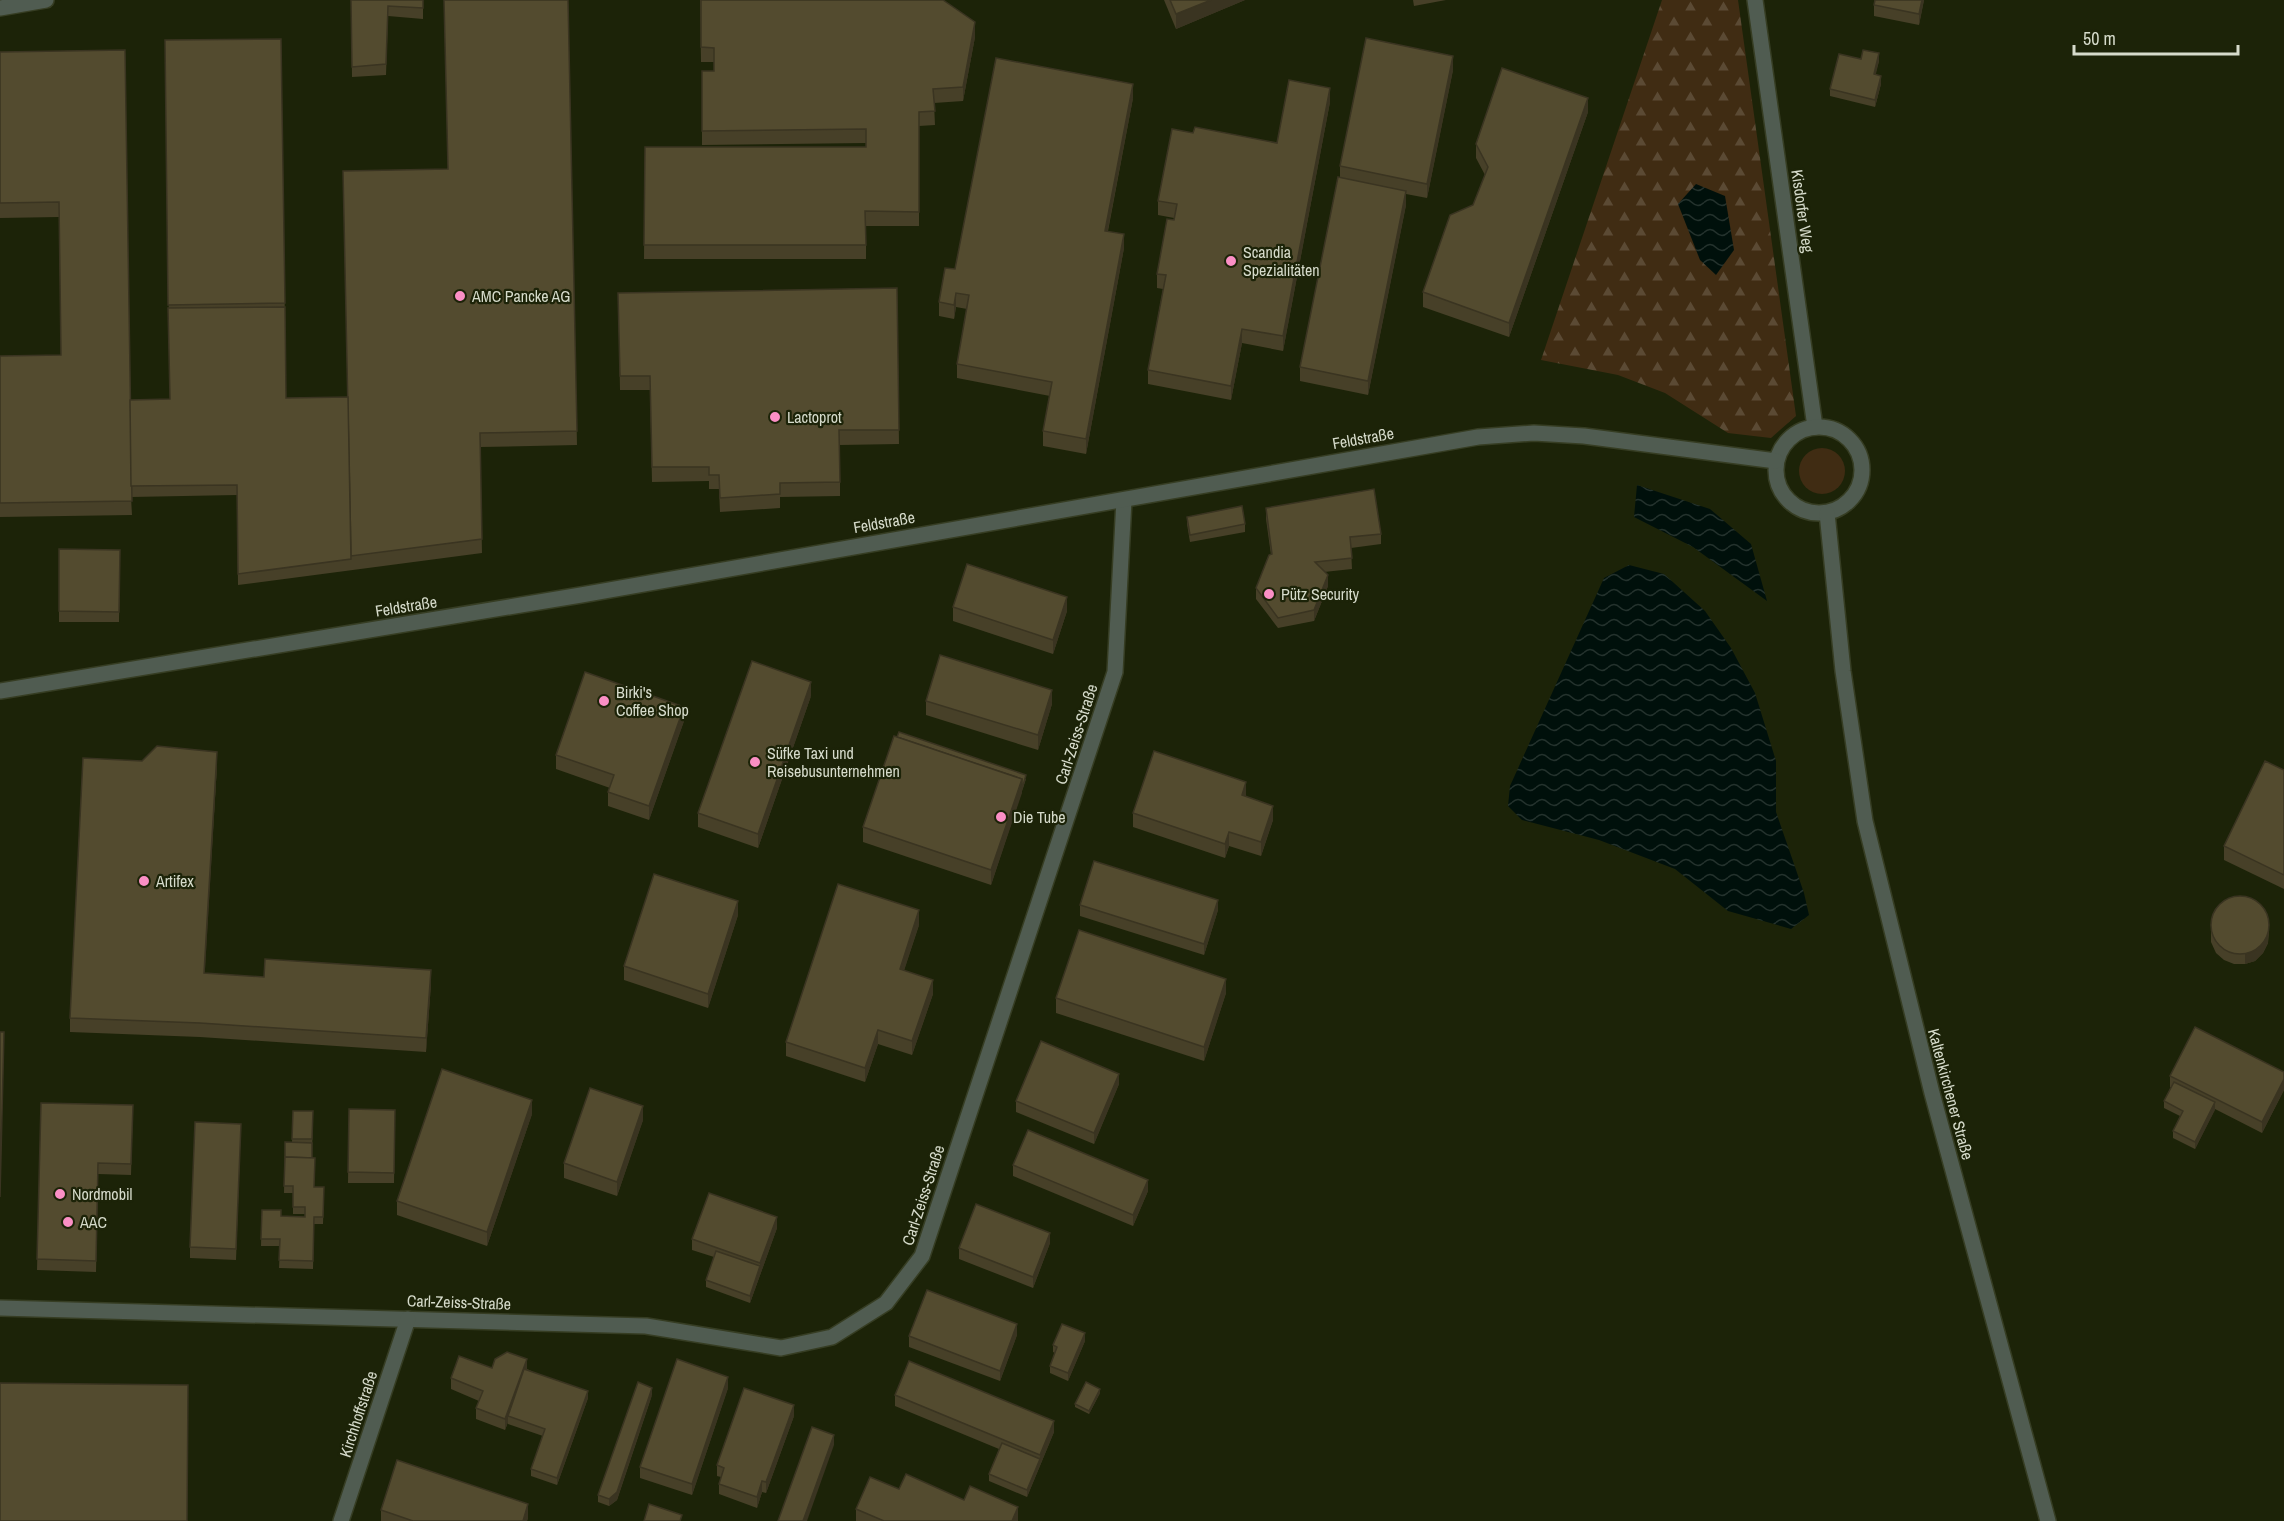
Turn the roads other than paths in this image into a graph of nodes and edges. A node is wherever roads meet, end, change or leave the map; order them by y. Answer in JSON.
{"nodes":[{"id":1,"x":46,"y":0,"type":"edge"},
{"id":2,"x":1755,"y":0,"type":"edge"},
{"id":3,"x":0,"y":8,"type":"edge"},
{"id":4,"x":1815,"y":427,"type":"junction"},
{"id":5,"x":1776,"y":461,"type":"junction"},
{"id":6,"x":1124,"y":500,"type":"junction"},
{"id":7,"x":1827,"y":513,"type":"junction"},
{"id":8,"x":0,"y":691,"type":"edge"},
{"id":9,"x":0,"y":1308,"type":"edge"},
{"id":10,"x":408,"y":1319,"type":"junction"},
{"id":11,"x":341,"y":1521,"type":"edge"},
{"id":12,"x":2048,"y":1521,"type":"edge"}],
"edges":[{"from":1,"to":3,"type":"street"},
{"from":2,"to":4,"type":"street","name":"Kisdorfer Weg"},
{"from":4,"to":5,"type":"street"},
{"from":4,"to":7,"type":"street"},
{"from":5,"to":6,"type":"street","name":"Feldstraße"},
{"from":5,"to":7,"type":"street"},
{"from":6,"to":8,"type":"street","name":"Feldstraße"},
{"from":6,"to":10,"type":"street","name":"Carl-Zeiss-Straße"},
{"from":7,"to":12,"type":"street","name":"Kaltenkirchener Straße"},
{"from":9,"to":10,"type":"street","name":"Carl-Zeiss-Straße"},
{"from":10,"to":11,"type":"street","name":"Kirchhoffstraße"}]}
